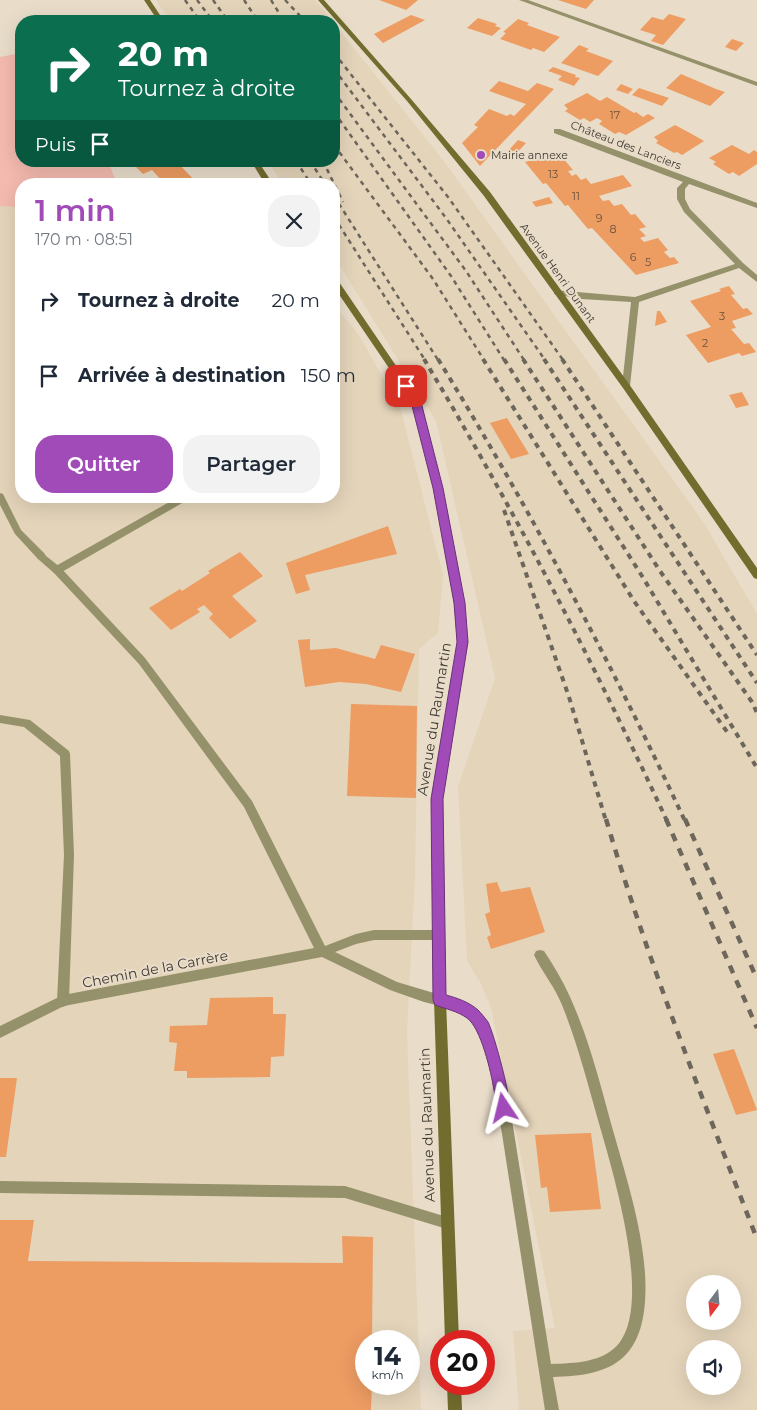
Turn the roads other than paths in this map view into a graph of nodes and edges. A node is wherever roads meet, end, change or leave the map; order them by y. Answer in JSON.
{"nodes":[{"id":1,"x":147,"y":0,"type":"edge"},
{"id":2,"x":321,"y":0,"type":"edge"},
{"id":3,"x":522,"y":0,"type":"edge"},
{"id":4,"x":157,"y":15,"type":"edge"},
{"id":5,"x":334,"y":15,"type":"edge"},
{"id":6,"x":340,"y":22,"type":"edge"},
{"id":7,"x":757,"y":84,"type":"edge"},
{"id":8,"x":557,"y":131,"type":"dead end"},
{"id":9,"x":258,"y":167,"type":"edge"},
{"id":10,"x":265,"y":178,"type":"edge"},
{"id":11,"x":688,"y":181,"type":"junction"},
{"id":12,"x":757,"y":206,"type":"edge"},
{"id":13,"x":740,"y":265,"type":"junction"},
{"id":14,"x":757,"y":279,"type":"edge"},
{"id":15,"x":340,"y":290,"type":"edge"},
{"id":16,"x":557,"y":292,"type":"junction"},
{"id":17,"x":636,"y":300,"type":"junction"},
{"id":18,"x":626,"y":386,"type":"junction"},
{"id":19,"x":0,"y":496,"type":"edge"},
{"id":20,"x":176,"y":503,"type":"edge"},
{"id":21,"x":57,"y":570,"type":"junction"},
{"id":22,"x":757,"y":575,"type":"edge"},
{"id":23,"x":0,"y":719,"type":"edge"},
{"id":24,"x":438,"y":935,"type":"junction"},
{"id":25,"x":322,"y":952,"type":"junction"},
{"id":26,"x":540,"y":955,"type":"dead end"},
{"id":27,"x":440,"y":1000,"type":"junction"},
{"id":28,"x":63,"y":1002,"type":"junction"},
{"id":29,"x":0,"y":1032,"type":"edge"},
{"id":30,"x":0,"y":1187,"type":"edge"},
{"id":31,"x":447,"y":1223,"type":"junction"},
{"id":32,"x":452,"y":1330,"type":"edge"},
{"id":33,"x":545,"y":1371,"type":"junction"},
{"id":34,"x":454,"y":1395,"type":"edge"},
{"id":35,"x":455,"y":1410,"type":"edge"},
{"id":36,"x":552,"y":1410,"type":"edge"}],
"edges":[{"from":1,"to":4,"type":"street"},
{"from":2,"to":5,"type":"street","name":"Avenue Henri Dunant"},
{"from":3,"to":7,"type":"street"},
{"from":6,"to":16,"type":"street","name":"Avenue Henri Dunant"},
{"from":8,"to":11,"type":"street","name":"Château des Lanciers"},
{"from":9,"to":10,"type":"street"},
{"from":11,"to":12,"type":"street","name":"Château des Lanciers"},
{"from":11,"to":13,"type":"street"},
{"from":13,"to":14,"type":"street"},
{"from":13,"to":17,"type":"street"},
{"from":15,"to":24,"type":"street","name":"Avenue du Raumartin"},
{"from":16,"to":17,"type":"street"},
{"from":16,"to":18,"type":"street","name":"Avenue Henri Dunant"},
{"from":17,"to":18,"type":"street"},
{"from":18,"to":22,"type":"street","name":"Avenue Henri Dunant"},
{"from":19,"to":21,"type":"street"},
{"from":20,"to":21,"type":"street"},
{"from":21,"to":25,"type":"street"},
{"from":23,"to":28,"type":"street"},
{"from":24,"to":25,"type":"street","name":"Chemin de la Carrère"},
{"from":24,"to":27,"type":"street","name":"Avenue du Raumartin"},
{"from":25,"to":27,"type":"street"},
{"from":25,"to":28,"type":"street","name":"Chemin de la Carrère"},
{"from":26,"to":33,"type":"street"},
{"from":27,"to":31,"type":"street","name":"Avenue du Raumartin"},
{"from":27,"to":33,"type":"street"},
{"from":28,"to":29,"type":"street","name":"Chemin de la Carrère"},
{"from":30,"to":31,"type":"street"},
{"from":31,"to":32,"type":"street","name":"Avenue du Raumartin"},
{"from":33,"to":36,"type":"street"},
{"from":34,"to":35,"type":"street"}]}
